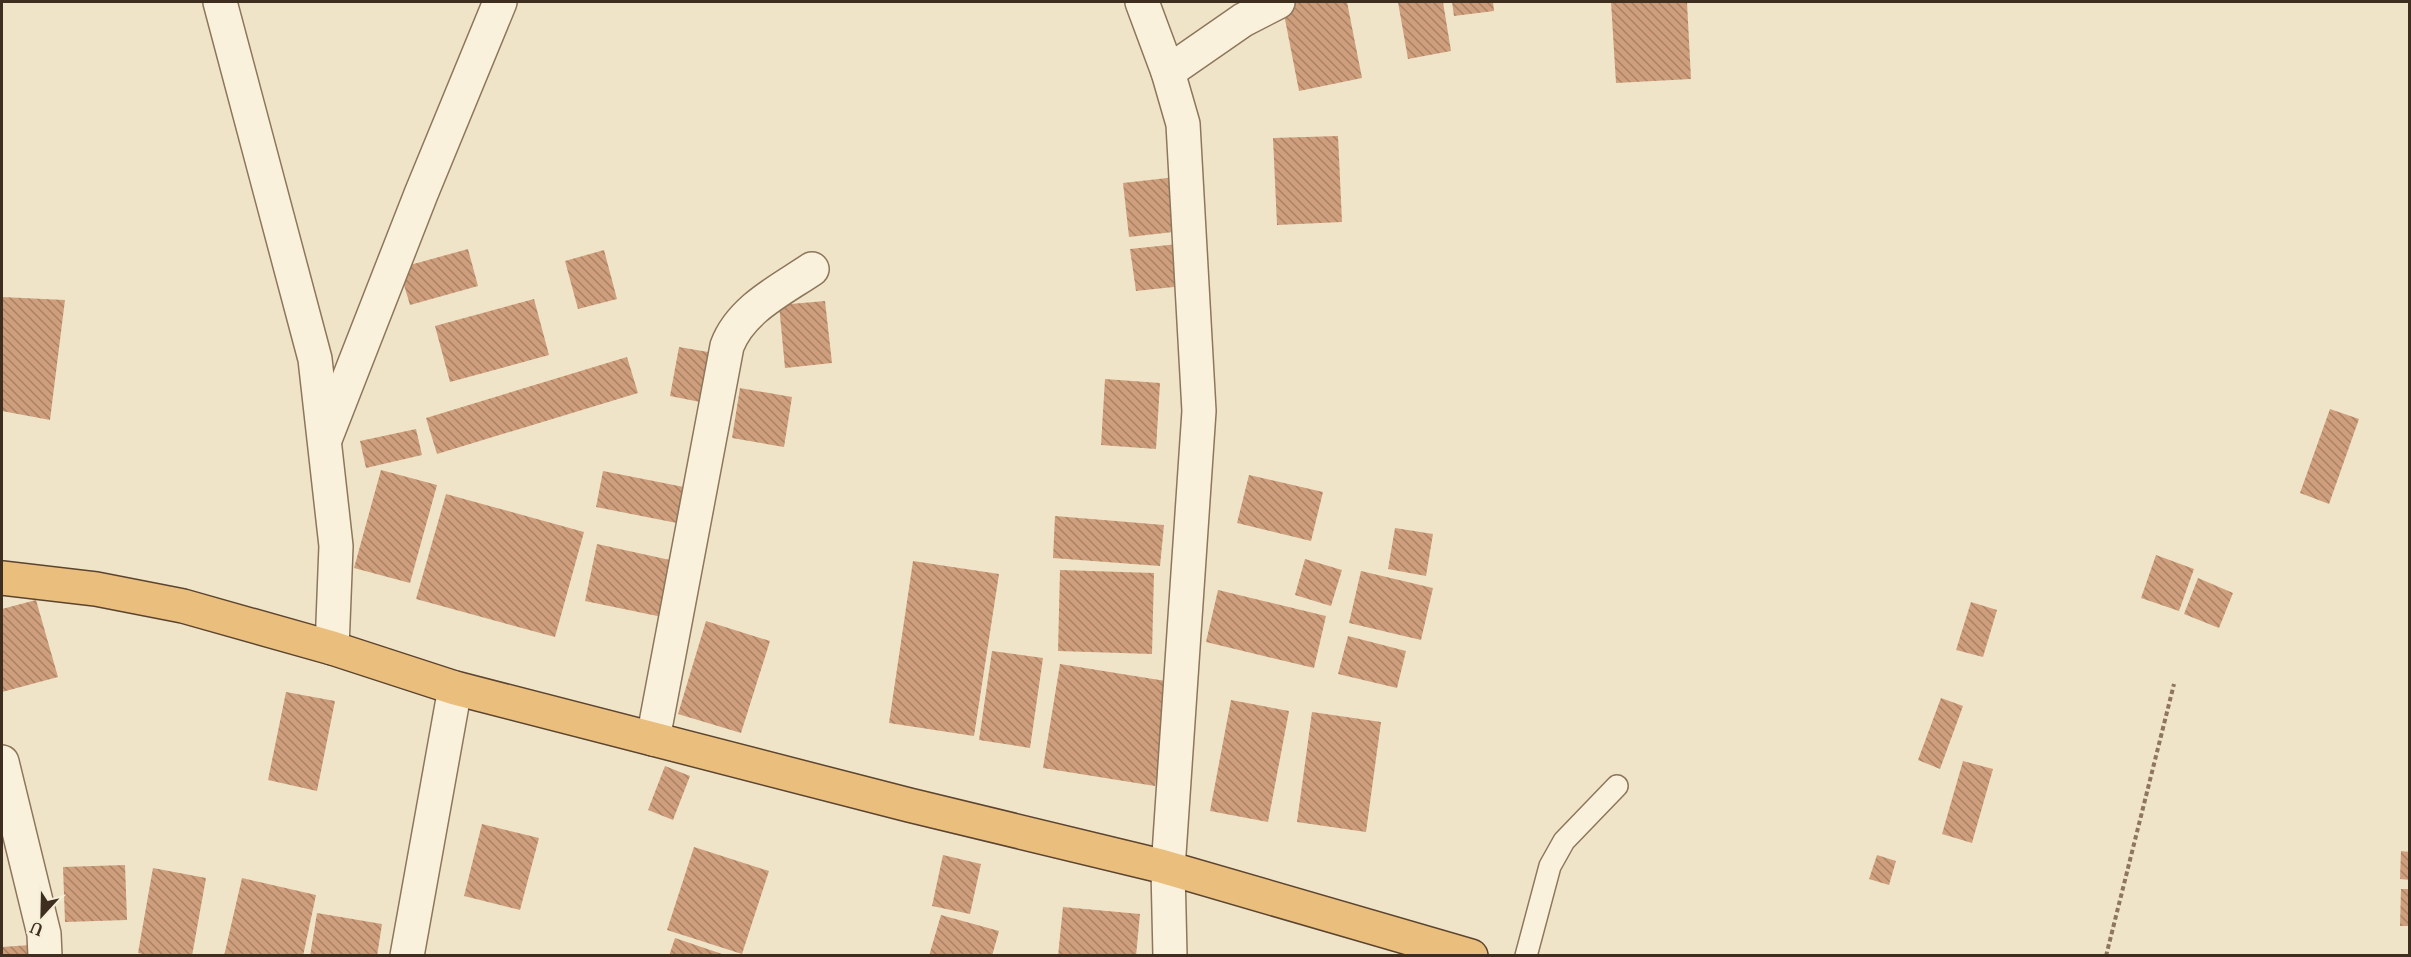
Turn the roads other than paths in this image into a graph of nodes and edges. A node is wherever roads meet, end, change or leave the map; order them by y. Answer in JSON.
{"nodes":[{"id":1,"x":220,"y":2,"type":"edge"},
{"id":2,"x":500,"y":2,"type":"edge"},
{"id":3,"x":1142,"y":2,"type":"edge"},
{"id":4,"x":1278,"y":2,"type":"edge"},
{"id":5,"x":1168,"y":72,"type":"junction"},
{"id":6,"x":812,"y":269,"type":"dead end"},
{"id":7,"x":324,"y":442,"type":"junction"},
{"id":8,"x":2,"y":578,"type":"edge"},
{"id":9,"x":332,"y":648,"type":"junction"},
{"id":10,"x":455,"y":688,"type":"junction"},
{"id":11,"x":653,"y":739,"type":"junction"},
{"id":12,"x":2,"y":762,"type":"edge"},
{"id":13,"x":1617,"y":786,"type":"dead end"},
{"id":14,"x":1168,"y":869,"type":"junction"},
{"id":15,"x":45,"y":956,"type":"edge"},
{"id":16,"x":407,"y":956,"type":"edge"},
{"id":17,"x":1170,"y":956,"type":"edge"},
{"id":18,"x":1471,"y":956,"type":"edge"},
{"id":19,"x":1526,"y":956,"type":"edge"}],
"edges":[{"from":1,"to":7,"type":"street"},
{"from":2,"to":7,"type":"street"},
{"from":3,"to":5,"type":"street"},
{"from":4,"to":5,"type":"street"},
{"from":5,"to":14,"type":"street"},
{"from":6,"to":11,"type":"street"},
{"from":7,"to":9,"type":"street"},
{"from":8,"to":9,"type":"highway"},
{"from":9,"to":10,"type":"highway"},
{"from":10,"to":11,"type":"highway"},
{"from":10,"to":16,"type":"street"},
{"from":11,"to":14,"type":"highway"},
{"from":12,"to":15,"type":"street"},
{"from":13,"to":19,"type":"lane"},
{"from":14,"to":17,"type":"street"},
{"from":14,"to":18,"type":"highway"}]}
